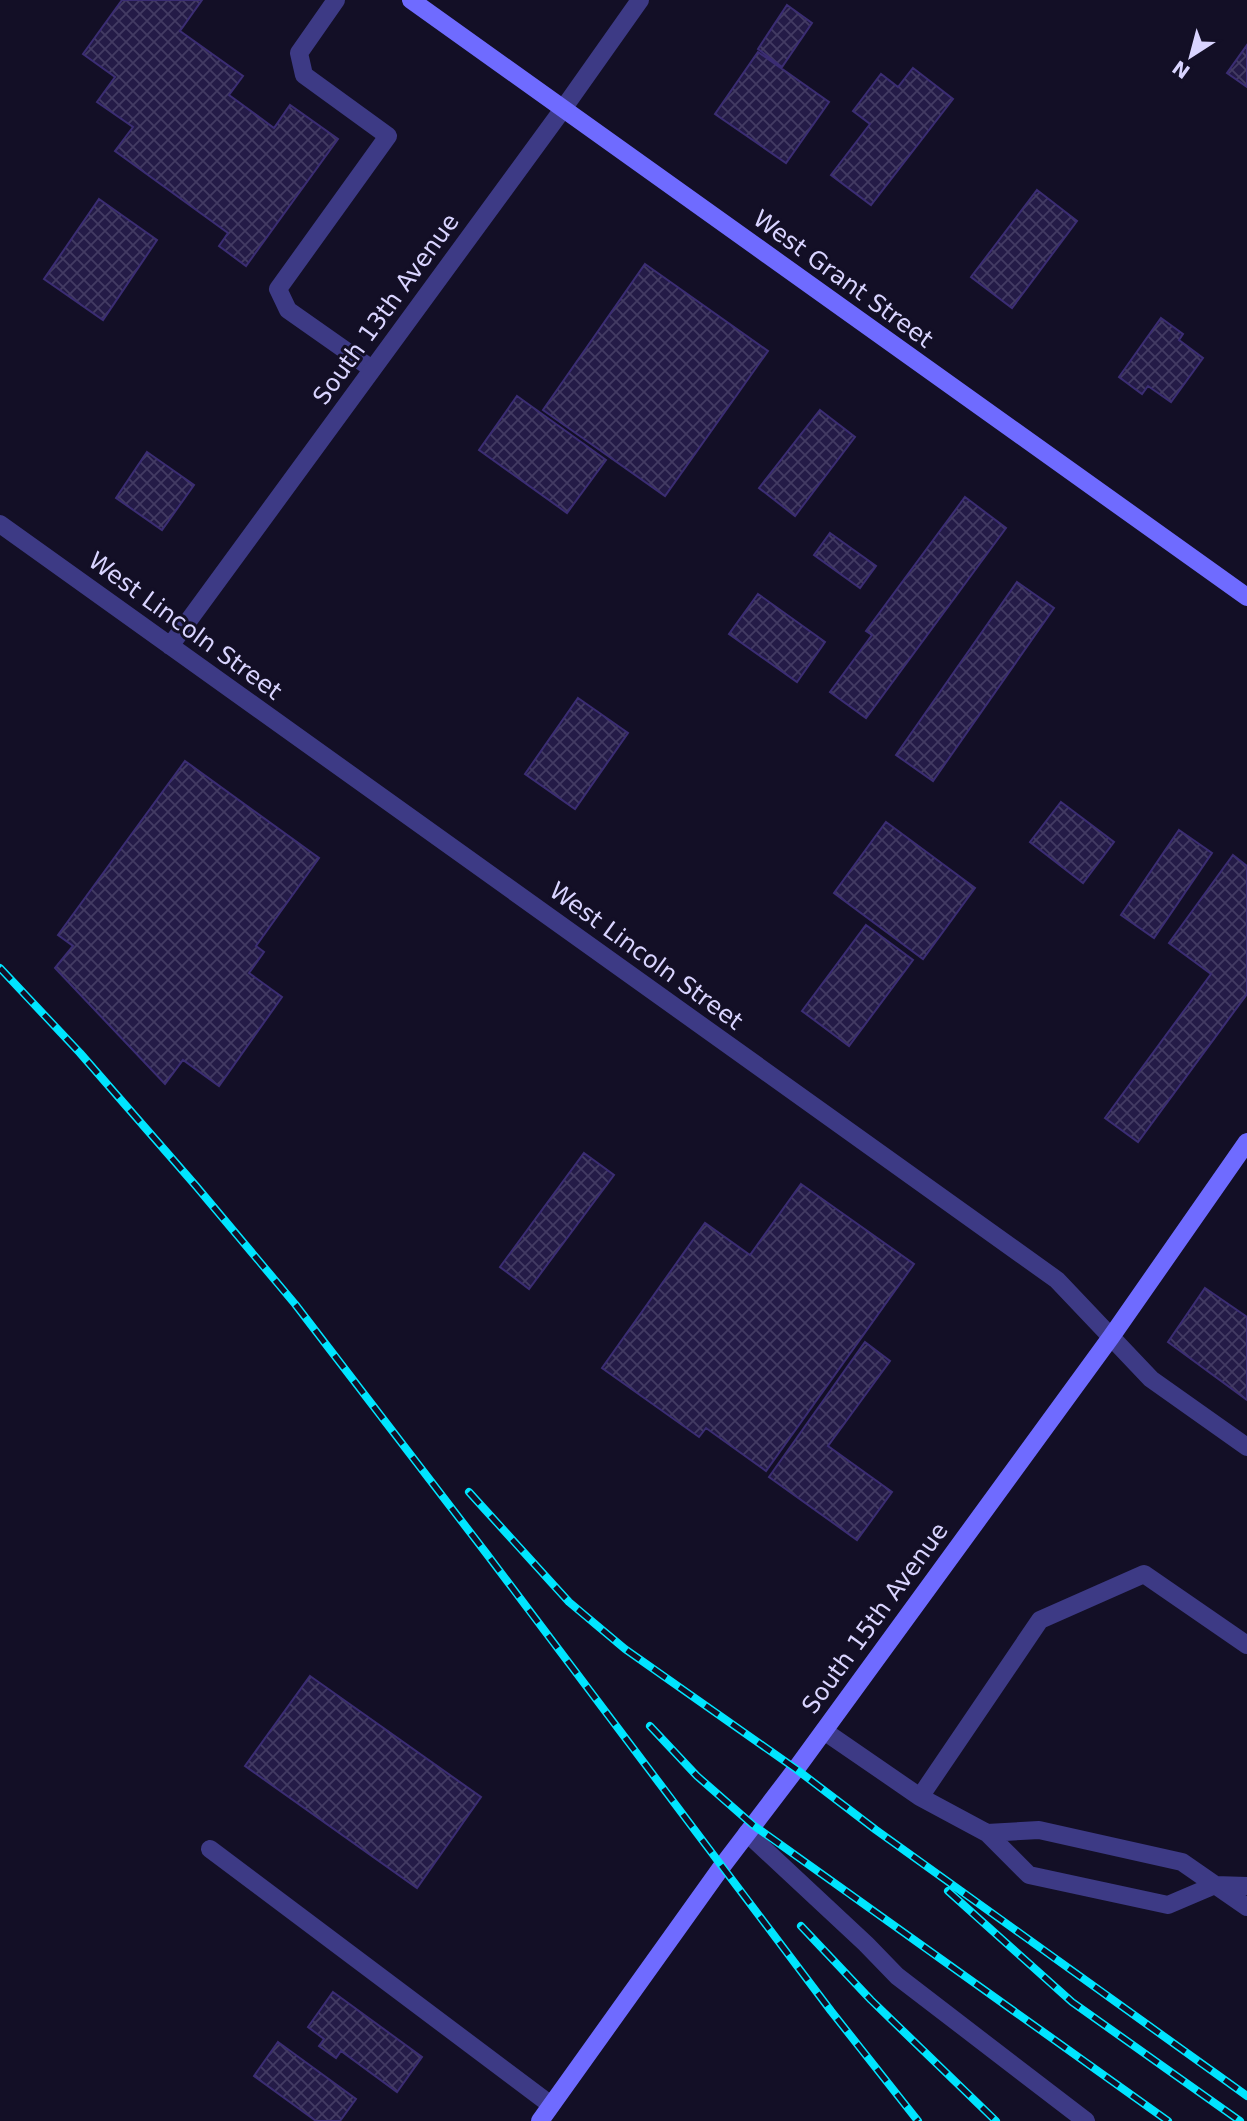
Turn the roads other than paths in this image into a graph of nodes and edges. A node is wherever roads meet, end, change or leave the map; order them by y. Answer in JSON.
{"nodes":[{"id":1,"x":336,"y":0,"type":"edge"},
{"id":2,"x":411,"y":0,"type":"edge"},
{"id":3,"x":640,"y":0,"type":"edge"},
{"id":4,"x":563,"y":110,"type":"junction"},
{"id":5,"x":372,"y":369,"type":"junction"},
{"id":6,"x":0,"y":524,"type":"edge"},
{"id":7,"x":1247,"y":597,"type":"edge"},
{"id":8,"x":170,"y":646,"type":"junction"},
{"id":9,"x":1247,"y":1142,"type":"edge"},
{"id":10,"x":1111,"y":1337,"type":"junction"},
{"id":11,"x":1247,"y":1447,"type":"edge"},
{"id":12,"x":1247,"y":1645,"type":"edge"},
{"id":13,"x":824,"y":1731,"type":"junction"},
{"id":14,"x":920,"y":1797,"type":"junction"},
{"id":15,"x":747,"y":1833,"type":"junction"},
{"id":16,"x":987,"y":1833,"type":"junction"},
{"id":17,"x":210,"y":1849,"type":"dead end"},
{"id":18,"x":1215,"y":1885,"type":"junction"},
{"id":19,"x":1247,"y":1886,"type":"edge"},
{"id":20,"x":1247,"y":1907,"type":"edge"},
{"id":21,"x":551,"y":2105,"type":"junction"},
{"id":22,"x":540,"y":2121,"type":"edge"},
{"id":23,"x":1086,"y":2121,"type":"edge"}],
"edges":[{"from":1,"to":5,"type":"street"},
{"from":2,"to":4,"type":"main road","name":"West Grant Street"},
{"from":3,"to":4,"type":"street","name":"South 13th Avenue"},
{"from":4,"to":5,"type":"street","name":"South 13th Avenue"},
{"from":4,"to":7,"type":"main road","name":"West Grant Street"},
{"from":5,"to":8,"type":"street","name":"South 13th Avenue"},
{"from":6,"to":8,"type":"street","name":"West Lincoln Street"},
{"from":8,"to":10,"type":"street","name":"West Lincoln Street"},
{"from":9,"to":10,"type":"main road","name":"South 15th Avenue"},
{"from":10,"to":11,"type":"street","name":"West Lincoln Street"},
{"from":10,"to":13,"type":"main road","name":"South 15th Avenue"},
{"from":12,"to":14,"type":"street"},
{"from":13,"to":14,"type":"street"},
{"from":13,"to":15,"type":"main road","name":"South 15th Avenue"},
{"from":14,"to":16,"type":"street"},
{"from":15,"to":21,"type":"main road","name":"South 15th Avenue"},
{"from":15,"to":23,"type":"street"},
{"from":16,"to":18,"type":"street"},
{"from":16,"to":18,"type":"street"},
{"from":17,"to":21,"type":"street"},
{"from":18,"to":19,"type":"street"},
{"from":18,"to":20,"type":"street"},
{"from":21,"to":22,"type":"main road","name":"South 15th Avenue"}]}
